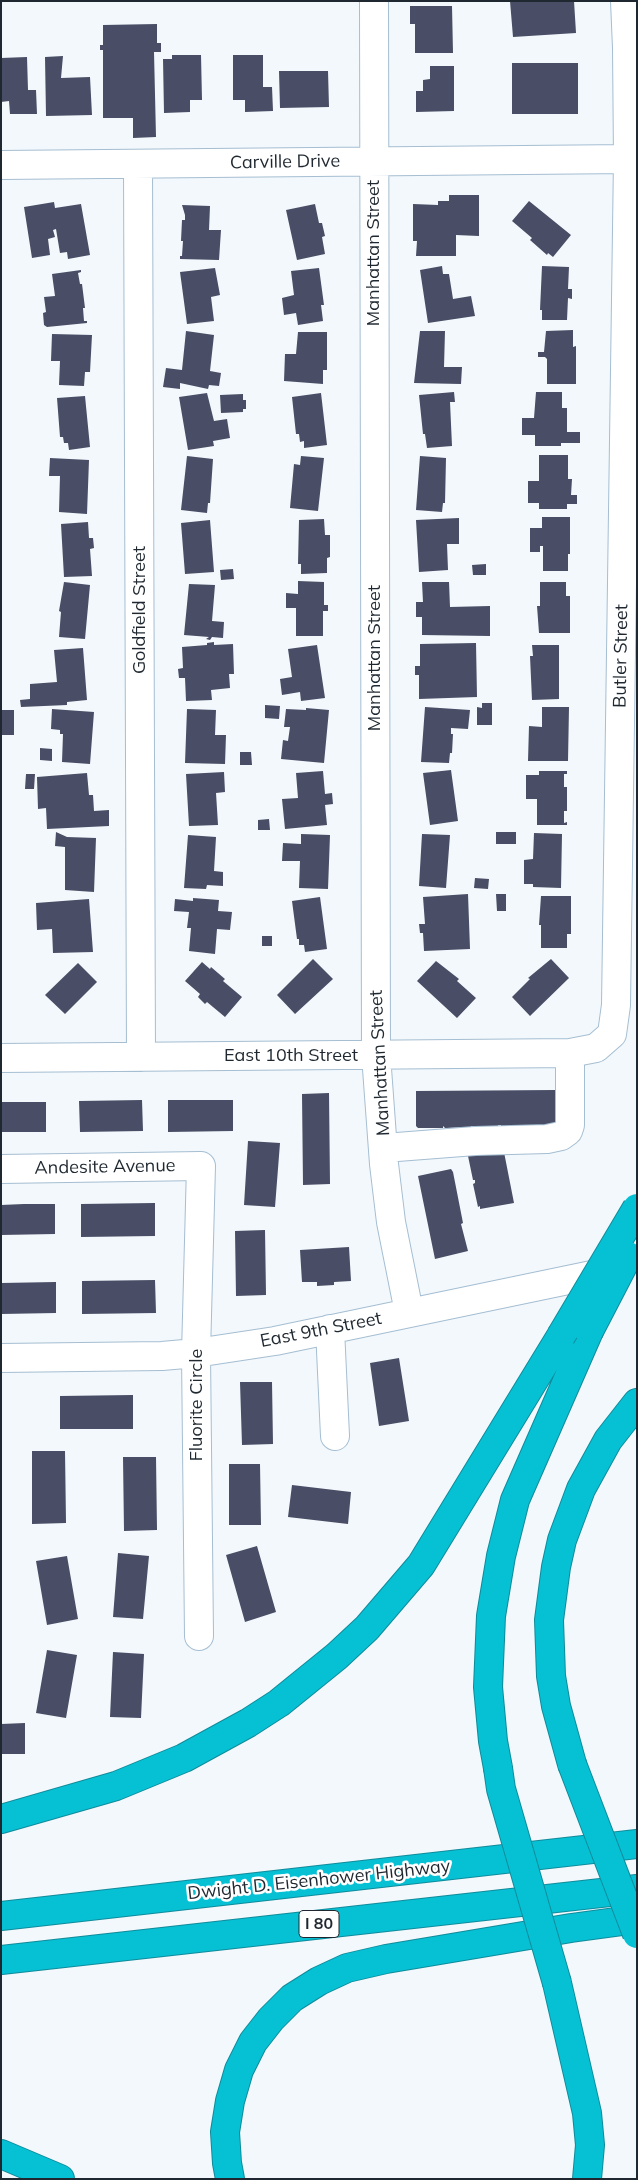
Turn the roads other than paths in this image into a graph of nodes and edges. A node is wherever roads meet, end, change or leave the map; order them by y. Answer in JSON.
{"nodes":[{"id":1,"x":374,"y":1,"type":"edge"},
{"id":2,"x":625,"y":1,"type":"edge"},
{"id":3,"x":628,"y":159,"type":"junction"},
{"id":4,"x":374,"y":160,"type":"junction"},
{"id":5,"x":138,"y":164,"type":"junction"},
{"id":6,"x":1,"y":165,"type":"edge"},
{"id":7,"x":608,"y":1040,"type":"joint"},
{"id":8,"x":570,"y":1053,"type":"junction"},
{"id":9,"x":376,"y":1055,"type":"junction"},
{"id":10,"x":141,"y":1057,"type":"junction"},
{"id":11,"x":1,"y":1058,"type":"edge"},
{"id":12,"x":384,"y":1148,"type":"junction"},
{"id":13,"x":1,"y":1169,"type":"edge"},
{"id":14,"x":201,"y":1174,"type":"joint"},
{"id":15,"x":637,"y":1208,"type":"edge"},
{"id":16,"x":637,"y":1239,"type":"edge"},
{"id":17,"x":637,"y":1265,"type":"edge"},
{"id":18,"x":409,"y":1312,"type":"junction"},
{"id":19,"x":330,"y":1329,"type":"junction"},
{"id":20,"x":196,"y":1353,"type":"junction"},
{"id":21,"x":1,"y":1358,"type":"edge"},
{"id":22,"x":637,"y":1403,"type":"edge"},
{"id":23,"x":335,"y":1436,"type":"dead end"},
{"id":24,"x":199,"y":1636,"type":"dead end"},
{"id":25,"x":1,"y":1819,"type":"edge"},
{"id":26,"x":635,"y":1844,"type":"edge"},
{"id":27,"x":637,"y":1889,"type":"edge"},
{"id":28,"x":1,"y":1916,"type":"edge"},
{"id":29,"x":637,"y":1919,"type":"edge"},
{"id":30,"x":637,"y":1934,"type":"edge"},
{"id":31,"x":1,"y":1960,"type":"edge"},
{"id":32,"x":1,"y":2154,"type":"edge"},
{"id":33,"x":60,"y":2179,"type":"edge"},
{"id":34,"x":230,"y":2179,"type":"edge"},
{"id":35,"x":587,"y":2179,"type":"edge"}],
"edges":[{"from":1,"to":4,"type":"street","name":"Manhattan Street"},
{"from":2,"to":3,"type":"street","name":"Butler Street"},
{"from":3,"to":4,"type":"street","name":"Carville Drive"},
{"from":3,"to":7,"type":"street","name":"Butler Street"},
{"from":4,"to":5,"type":"street","name":"Carville Drive"},
{"from":4,"to":9,"type":"street","name":"Manhattan Street"},
{"from":5,"to":6,"type":"street","name":"Carville Drive"},
{"from":5,"to":10,"type":"street","name":"Goldfield Street"},
{"from":7,"to":8,"type":"street","name":"East 10th Street"},
{"from":8,"to":9,"type":"street","name":"East 10th Street"},
{"from":8,"to":12,"type":"street"},
{"from":9,"to":10,"type":"street","name":"East 10th Street"},
{"from":9,"to":12,"type":"street","name":"Manhattan Street"},
{"from":10,"to":11,"type":"street","name":"East 10th Street"},
{"from":12,"to":18,"type":"street","name":"Manhattan Street"},
{"from":13,"to":14,"type":"street","name":"Andesite Avenue"},
{"from":14,"to":20,"type":"street","name":"Fluorite Circle"},
{"from":15,"to":25,"type":"highway","bridge":true},
{"from":16,"to":35,"type":"highway","bridge":true},
{"from":17,"to":18,"type":"street","name":"East 9th Street"},
{"from":18,"to":19,"type":"street","name":"East 9th Street"},
{"from":19,"to":20,"type":"street","name":"East 9th Street"},
{"from":19,"to":23,"type":"street"},
{"from":20,"to":21,"type":"street","name":"East 9th Street"},
{"from":20,"to":24,"type":"street","name":"Fluorite Circle"},
{"from":22,"to":30,"type":"highway","bridge":true},
{"from":26,"to":28,"type":"highway","name":"Dwight D. Eisenhower Highway"},
{"from":27,"to":31,"type":"highway","number":"I 80"},
{"from":29,"to":34,"type":"highway"},
{"from":32,"to":33,"type":"highway"}]}
